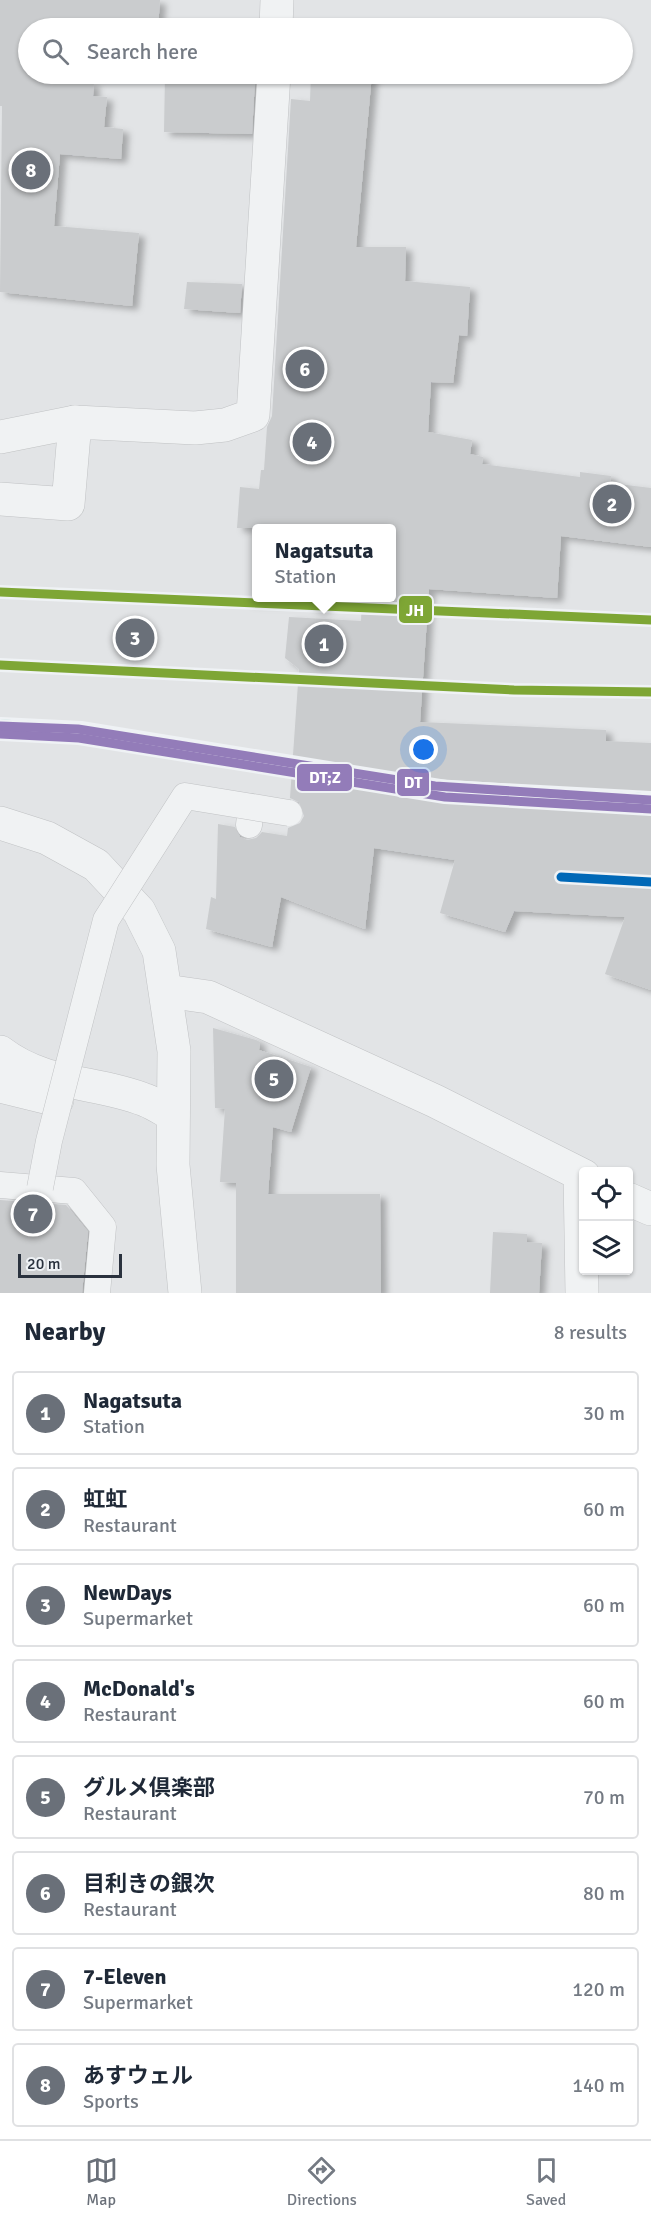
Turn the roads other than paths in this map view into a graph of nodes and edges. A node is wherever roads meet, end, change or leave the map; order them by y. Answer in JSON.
{"nodes":[{"id":1,"x":277,"y":0,"type":"edge"},
{"id":2,"x":276,"y":18,"type":"edge"},
{"id":3,"x":273,"y":84,"type":"edge"},
{"id":4,"x":75,"y":422,"type":"junction"},
{"id":5,"x":0,"y":436,"type":"edge"},
{"id":6,"x":0,"y":499,"type":"edge"},
{"id":7,"x":289,"y":813,"type":"dead end"},
{"id":8,"x":0,"y":823,"type":"edge"},
{"id":9,"x":166,"y":991,"type":"junction"},
{"id":10,"x":0,"y":1052,"type":"edge"},
{"id":11,"x":0,"y":1086,"type":"edge"},
{"id":12,"x":173,"y":1115,"type":"junction"},
{"id":13,"x":579,"y":1173,"type":"edge"},
{"id":14,"x":0,"y":1185,"type":"edge"},
{"id":15,"x":40,"y":1188,"type":"junction"},
{"id":16,"x":633,"y":1200,"type":"edge"},
{"id":17,"x":651,"y":1209,"type":"edge"},
{"id":18,"x":582,"y":1221,"type":"edge"},
{"id":19,"x":97,"y":1293,"type":"edge"},
{"id":20,"x":185,"y":1293,"type":"edge"},
{"id":21,"x":582,"y":1293,"type":"edge"}],
"edges":[{"from":1,"to":2,"type":"street"},
{"from":3,"to":4,"type":"street"},
{"from":4,"to":5,"type":"street"},
{"from":4,"to":6,"type":"street"},
{"from":7,"to":15,"type":"street","bridge":true},
{"from":8,"to":9,"type":"street"},
{"from":9,"to":12,"type":"street"},
{"from":9,"to":13,"type":"street"},
{"from":10,"to":12,"type":"street"},
{"from":11,"to":12,"type":"street"},
{"from":12,"to":20,"type":"street"},
{"from":14,"to":15,"type":"street"},
{"from":15,"to":19,"type":"street"},
{"from":16,"to":17,"type":"street"},
{"from":18,"to":21,"type":"street"}]}
